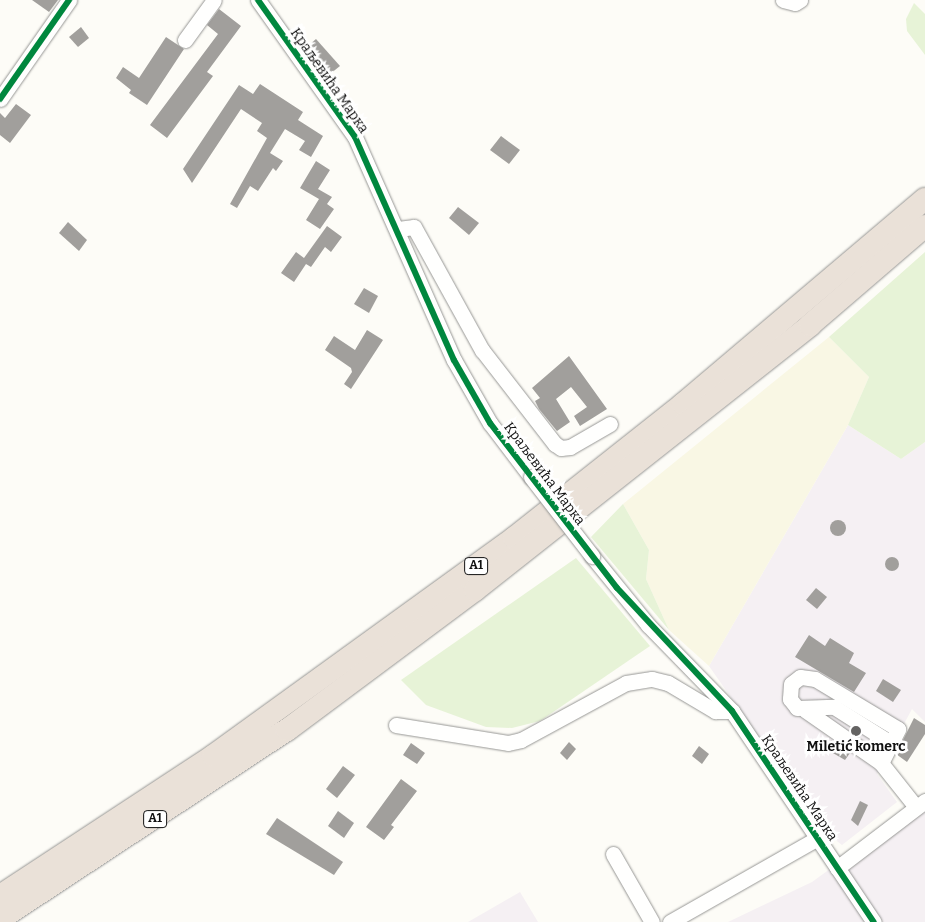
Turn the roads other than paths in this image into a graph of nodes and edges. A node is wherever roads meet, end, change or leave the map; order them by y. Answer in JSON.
{"nodes":[{"id":1,"x":69,"y":0,"type":"edge"},
{"id":2,"x":214,"y":0,"type":"edge"},
{"id":3,"x":258,"y":0,"type":"edge"},
{"id":4,"x":783,"y":0,"type":"edge"},
{"id":5,"x":800,"y":0,"type":"edge"},
{"id":6,"x":185,"y":40,"type":"dead end"},
{"id":7,"x":0,"y":100,"type":"edge"},
{"id":8,"x":925,"y":199,"type":"edge"},
{"id":9,"x":925,"y":226,"type":"edge"},
{"id":10,"x":398,"y":229,"type":"junction"},
{"id":11,"x":610,"y":424,"type":"dead end"},
{"id":12,"x":805,"y":710,"type":"junction"},
{"id":13,"x":732,"y":711,"type":"junction"},
{"id":14,"x":396,"y":726,"type":"dead end"},
{"id":15,"x":891,"y":743,"type":"junction"},
{"id":16,"x":881,"y":763,"type":"junction"},
{"id":17,"x":921,"y":804,"type":"edge"},
{"id":18,"x":818,"y":838,"type":"junction"},
{"id":19,"x":613,"y":854,"type":"dead end"},
{"id":20,"x":837,"y":868,"type":"junction"},
{"id":21,"x":0,"y":896,"type":"edge"},
{"id":22,"x":0,"y":919,"type":"edge"},
{"id":23,"x":673,"y":920,"type":"edge"},
{"id":24,"x":652,"y":922,"type":"edge"},
{"id":25,"x":874,"y":922,"type":"edge"}],
"edges":[{"from":1,"to":7,"type":"street"},
{"from":2,"to":6,"type":"street"},
{"from":3,"to":10,"type":"street","name":"Краљевића Марка"},
{"from":4,"to":5,"type":"street"},
{"from":8,"to":21,"type":"highway","number":"A1"},
{"from":9,"to":22,"type":"highway","number":"A1"},
{"from":10,"to":11,"type":"street"},
{"from":10,"to":13,"type":"street","name":"Краљевића Марка","bridge":true},
{"from":12,"to":15,"type":"street"},
{"from":12,"to":15,"type":"street"},
{"from":12,"to":16,"type":"street"},
{"from":13,"to":14,"type":"street"},
{"from":13,"to":18,"type":"street","name":"Краљевића Марка"},
{"from":15,"to":16,"type":"street"},
{"from":16,"to":17,"type":"street"},
{"from":17,"to":20,"type":"street"},
{"from":18,"to":20,"type":"street","name":"Краљевића Марка"},
{"from":18,"to":23,"type":"street"},
{"from":19,"to":24,"type":"street"},
{"from":20,"to":25,"type":"street","name":"Краљевића Марка"},
{"from":23,"to":24,"type":"street"}]}
